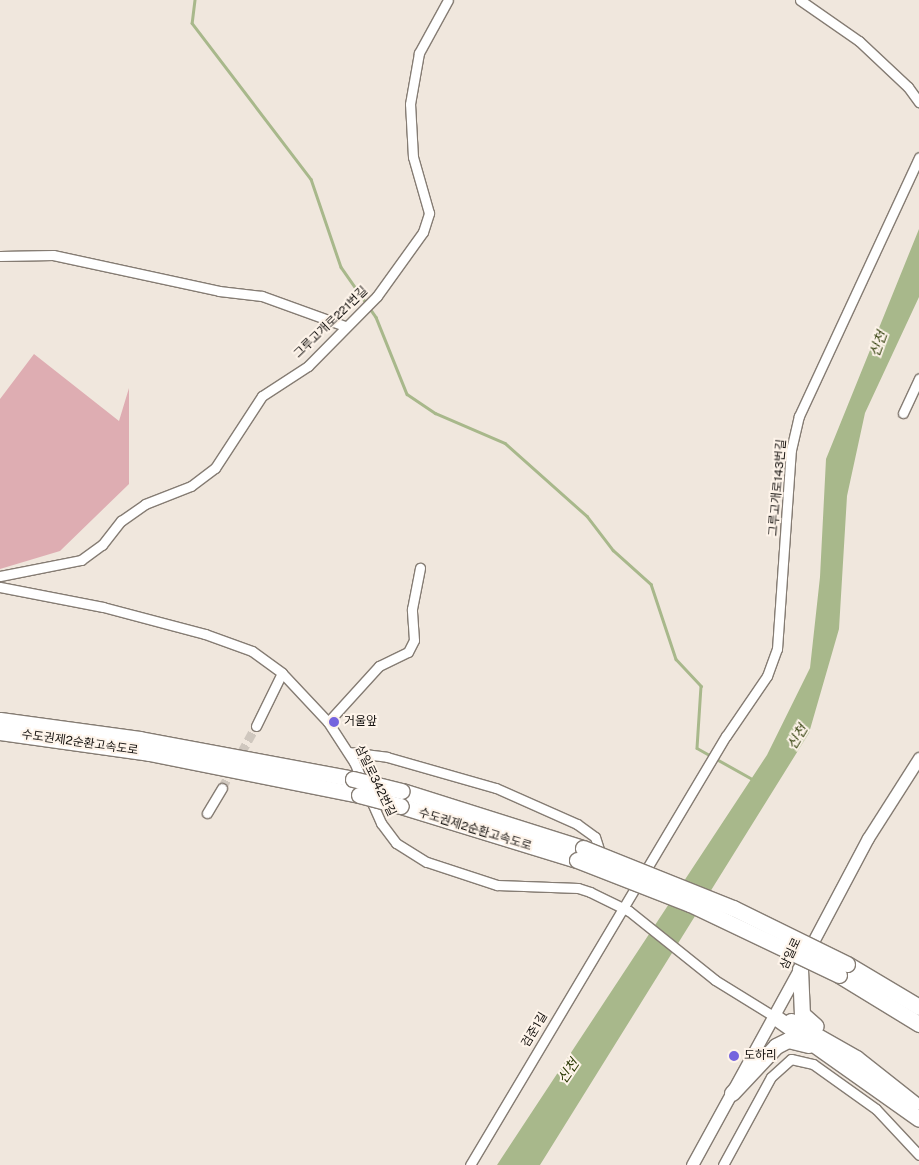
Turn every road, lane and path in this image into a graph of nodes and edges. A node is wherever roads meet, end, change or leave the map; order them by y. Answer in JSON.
{"nodes":[{"id":1,"x":448,"y":0,"type":"edge"},
{"id":2,"x":800,"y":0,"type":"edge"},
{"id":3,"x":919,"y":102,"type":"edge"},
{"id":4,"x":919,"y":157,"type":"edge"},
{"id":5,"x":0,"y":256,"type":"edge"},
{"id":6,"x":345,"y":326,"type":"junction"},
{"id":7,"x":919,"y":378,"type":"edge"},
{"id":8,"x":903,"y":413,"type":"dead end"},
{"id":9,"x":420,"y":568,"type":"dead end"},
{"id":10,"x":0,"y":576,"type":"edge"},
{"id":11,"x":0,"y":587,"type":"edge"},
{"id":12,"x":282,"y":673,"type":"junction"},
{"id":13,"x":0,"y":720,"type":"edge"},
{"id":14,"x":328,"y":722,"type":"junction"},
{"id":15,"x":256,"y":726,"type":"tunnel mouth"},
{"id":16,"x":0,"y":732,"type":"edge"},
{"id":17,"x":158,"y":733,"type":"dead end"},
{"id":18,"x":348,"y":752,"type":"junction"},
{"id":19,"x":117,"y":753,"type":"dead end"},
{"id":20,"x":919,"y":758,"type":"edge"},
{"id":21,"x":295,"y":767,"type":"junction"},
{"id":22,"x":238,"y":769,"type":"junction"},
{"id":23,"x":708,"y":769,"type":"joint"},
{"id":24,"x":222,"y":788,"type":"tunnel mouth"},
{"id":25,"x":207,"y":813,"type":"dead end"},
{"id":26,"x":599,"y":849,"type":"dead end"},
{"id":27,"x":580,"y":854,"type":"junction"},
{"id":28,"x":626,"y":910,"type":"junction"},
{"id":29,"x":800,"y":969,"type":"junction"},
{"id":30,"x":843,"y":969,"type":"junction"},
{"id":31,"x":919,"y":1007,"type":"edge"},
{"id":32,"x":775,"y":1017,"type":"junction"},
{"id":33,"x":919,"y":1024,"type":"edge"},
{"id":34,"x":832,"y":1056,"type":"junction"},
{"id":35,"x":855,"y":1065,"type":"junction"},
{"id":36,"x":732,"y":1093,"type":"junction"},
{"id":37,"x":905,"y":1095,"type":"junction"},
{"id":38,"x":919,"y":1104,"type":"edge"},
{"id":39,"x":919,"y":1109,"type":"edge"},
{"id":40,"x":919,"y":1119,"type":"edge"},
{"id":41,"x":919,"y":1132,"type":"edge"},
{"id":42,"x":919,"y":1155,"type":"edge"},
{"id":43,"x":694,"y":1164,"type":"edge"},
{"id":44,"x":470,"y":1165,"type":"edge"},
{"id":45,"x":723,"y":1165,"type":"edge"}],
"edges":[{"from":1,"to":6,"type":"street","name":"그루고개로221번길"},
{"from":2,"to":3,"type":"street"},
{"from":4,"to":23,"type":"street","name":"그루고개로143번길"},
{"from":5,"to":6,"type":"street"},
{"from":6,"to":10,"type":"street","name":"그루고개로221번길"},
{"from":7,"to":8,"type":"street"},
{"from":9,"to":14,"type":"street"},
{"from":11,"to":12,"type":"street","name":"삼일로342번길"},
{"from":12,"to":14,"type":"street","name":"삼일로342번길"},
{"from":12,"to":15,"type":"street"},
{"from":13,"to":21,"type":"highway","name":"수도권제2순환고속도로"},
{"from":14,"to":18,"type":"street","name":"삼일로342번길"},
{"from":16,"to":22,"type":"highway","name":"수도권제2순환고속도로"},
{"from":17,"to":21,"type":"highway"},
{"from":18,"to":26,"type":"street"},
{"from":18,"to":28,"type":"street","name":"삼일로342번길"},
{"from":19,"to":22,"type":"highway"},
{"from":20,"to":29,"type":"main road","name":"삼일로"},
{"from":21,"to":27,"type":"highway","name":"수도권제2순환고속도로","bridge":true},
{"from":22,"to":27,"type":"highway","name":"수도권제2순환고속도로","bridge":true},
{"from":23,"to":28,"type":"street","name":"검준1길"},
{"from":24,"to":25,"type":"street"},
{"from":27,"to":30,"type":"highway","name":"수도권제2순환고속도로","bridge":true},
{"from":28,"to":32,"type":"street","name":"삼일로342번길"},
{"from":28,"to":44,"type":"street","name":"검준1길"},
{"from":29,"to":32,"type":"main road","name":"삼일로"},
{"from":29,"to":35,"type":"highway"},
{"from":30,"to":31,"type":"highway","name":"수도권제2순환고속도로"},
{"from":30,"to":33,"type":"highway","name":"수도권제2순환고속도로"},
{"from":32,"to":34,"type":"highway"},
{"from":32,"to":35,"type":"highway"},
{"from":32,"to":36,"type":"main road","name":"삼일로"},
{"from":34,"to":35,"type":"highway"},
{"from":34,"to":36,"type":"highway"},
{"from":35,"to":37,"type":"highway"},
{"from":35,"to":40,"type":"highway"},
{"from":35,"to":41,"type":"highway"},
{"from":36,"to":43,"type":"main road","name":"삼일로"},
{"from":37,"to":38,"type":"highway"},
{"from":37,"to":39,"type":"highway"},
{"from":42,"to":45,"type":"street"}]}
